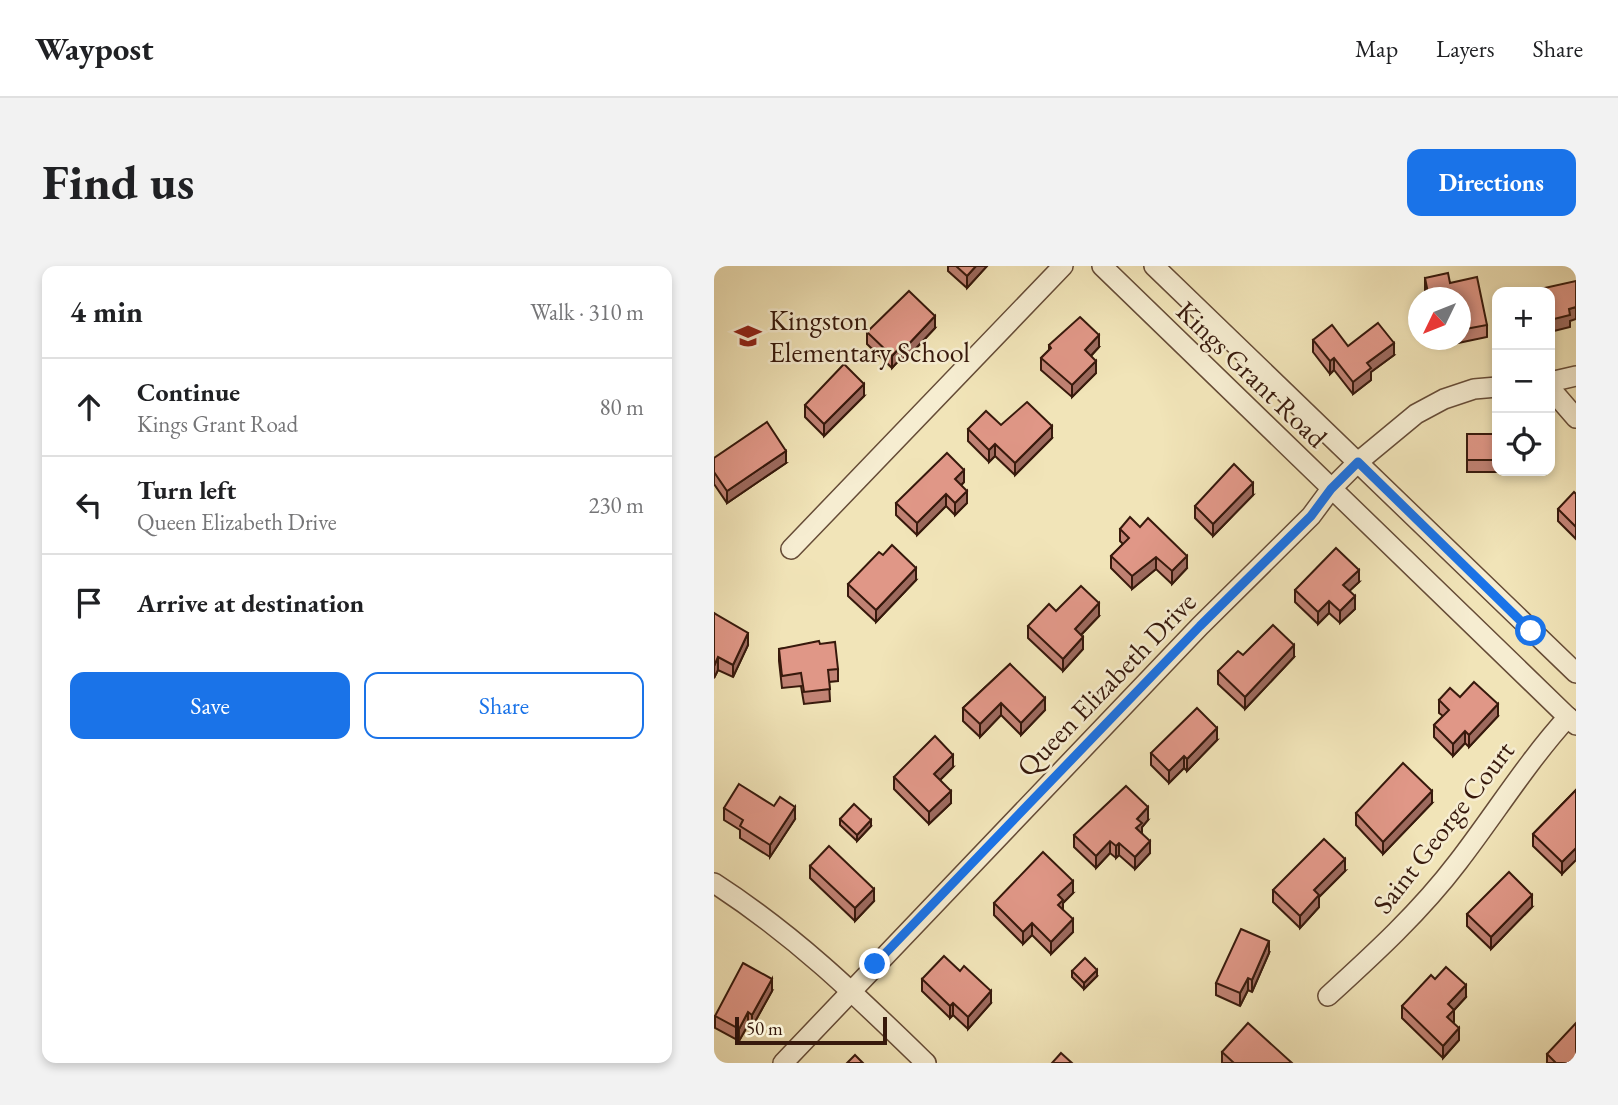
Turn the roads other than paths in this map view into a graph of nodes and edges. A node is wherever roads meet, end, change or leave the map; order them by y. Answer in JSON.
{"nodes":[{"id":1,"x":1063,"y":266,"type":"edge"},
{"id":2,"x":1102,"y":266,"type":"edge"},
{"id":3,"x":1154,"y":266,"type":"edge"},
{"id":4,"x":1576,"y":376,"type":"edge"},
{"id":5,"x":1555,"y":381,"type":"edge"},
{"id":6,"x":1492,"y":387,"type":"edge"},
{"id":7,"x":1555,"y":394,"type":"edge"},
{"id":8,"x":1576,"y":418,"type":"edge"},
{"id":9,"x":1358,"y":462,"type":"junction"},
{"id":10,"x":1331,"y":489,"type":"junction"},
{"id":11,"x":791,"y":549,"type":"dead end"},
{"id":12,"x":1576,"y":673,"type":"edge"},
{"id":13,"x":1572,"y":721,"type":"edge"},
{"id":14,"x":714,"y":883,"type":"edge"},
{"id":15,"x":851,"y":990,"type":"junction"},
{"id":16,"x":1328,"y":996,"type":"dead end"},
{"id":17,"x":783,"y":1063,"type":"edge"},
{"id":18,"x":926,"y":1063,"type":"edge"}],
"edges":[{"from":1,"to":11,"type":"street"},
{"from":2,"to":10,"type":"street","name":"Kings Grant Road"},
{"from":3,"to":9,"type":"street","name":"Kings Grant Road"},
{"from":4,"to":5,"type":"street"},
{"from":6,"to":9,"type":"street","name":"Queen Elizabeth Drive"},
{"from":7,"to":8,"type":"street"},
{"from":9,"to":10,"type":"street","name":"Queen Elizabeth Drive"},
{"from":9,"to":12,"type":"street","name":"Kings Grant Road"},
{"from":10,"to":13,"type":"street","name":"Kings Grant Road"},
{"from":10,"to":15,"type":"street","name":"Queen Elizabeth Drive"},
{"from":13,"to":16,"type":"street","name":"Saint George Court"},
{"from":14,"to":15,"type":"street"},
{"from":15,"to":17,"type":"street","name":"Queen Elizabeth Drive"},
{"from":15,"to":18,"type":"street"}]}
